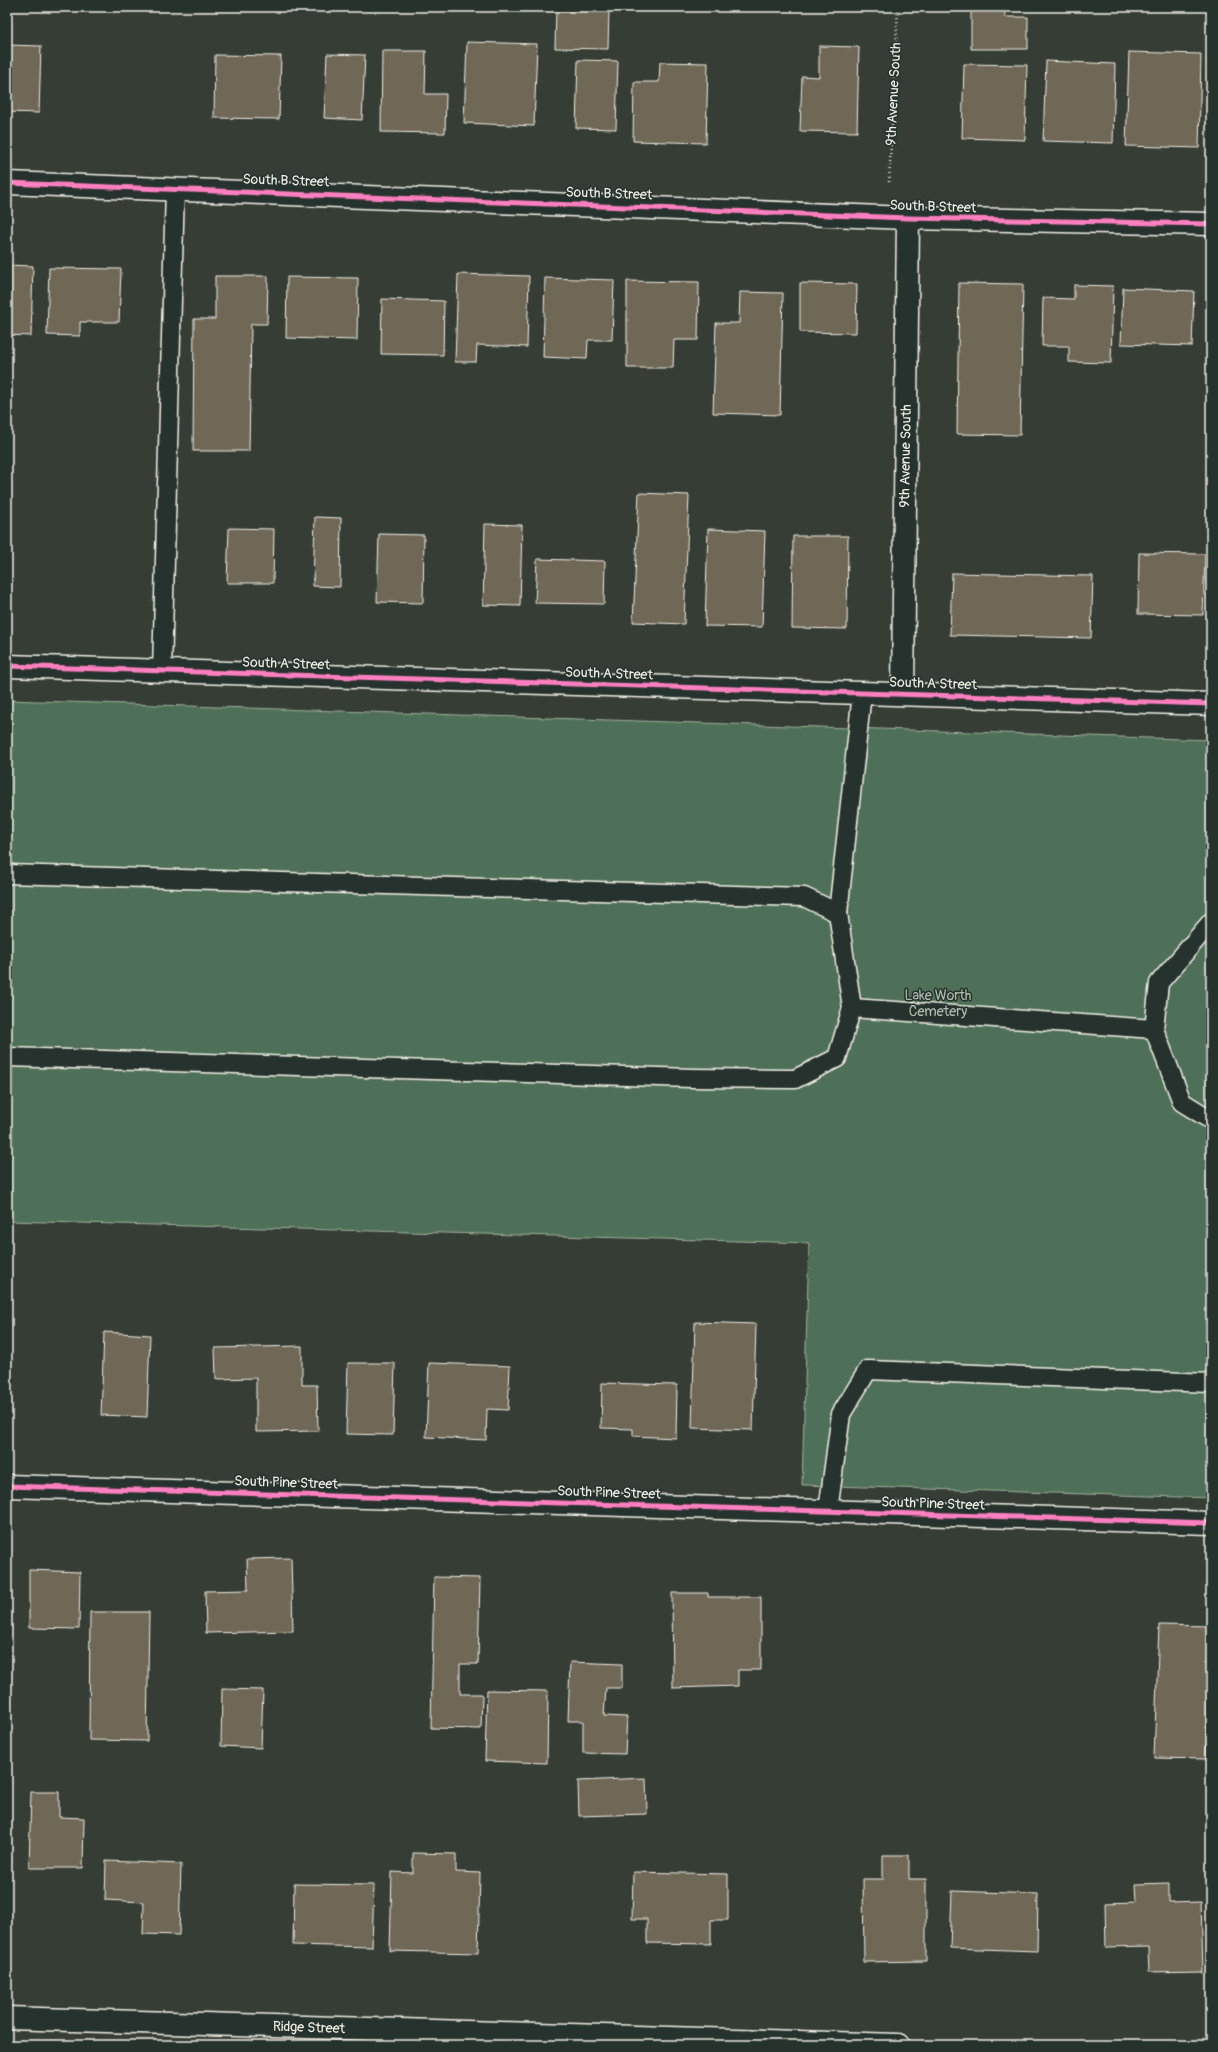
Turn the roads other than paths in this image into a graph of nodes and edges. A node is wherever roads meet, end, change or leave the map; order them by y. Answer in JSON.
{"nodes":[{"id":1,"x":7,"y":183,"type":"edge"},
{"id":2,"x":175,"y":188,"type":"junction"},
{"id":3,"x":908,"y":218,"type":"junction"},
{"id":4,"x":1211,"y":224,"type":"edge"},
{"id":5,"x":7,"y":666,"type":"edge"},
{"id":6,"x":162,"y":671,"type":"junction"},
{"id":7,"x":862,"y":693,"type":"junction"},
{"id":8,"x":903,"y":694,"type":"junction"},
{"id":9,"x":1211,"y":704,"type":"edge"},
{"id":10,"x":7,"y":874,"type":"edge"},
{"id":11,"x":838,"y":913,"type":"junction"},
{"id":12,"x":1211,"y":922,"type":"edge"},
{"id":13,"x":852,"y":1008,"type":"junction"},
{"id":14,"x":1154,"y":1029,"type":"junction"},
{"id":15,"x":7,"y":1057,"type":"edge"},
{"id":16,"x":1211,"y":1120,"type":"edge"},
{"id":17,"x":1211,"y":1383,"type":"edge"},
{"id":18,"x":7,"y":1486,"type":"edge"},
{"id":19,"x":828,"y":1511,"type":"junction"},
{"id":20,"x":1211,"y":1523,"type":"edge"},
{"id":21,"x":7,"y":2018,"type":"edge"},
{"id":22,"x":898,"y":2045,"type":"edge"}],
"edges":[{"from":1,"to":2,"type":"street","name":"South B Street"},
{"from":2,"to":3,"type":"street","name":"South B Street"},
{"from":2,"to":6,"type":"lane"},
{"from":3,"to":4,"type":"street","name":"South B Street"},
{"from":3,"to":8,"type":"street","name":"9th Avenue South"},
{"from":5,"to":6,"type":"street","name":"South A Street"},
{"from":6,"to":7,"type":"street","name":"South A Street"},
{"from":7,"to":8,"type":"street","name":"South A Street"},
{"from":7,"to":11,"type":"lane"},
{"from":8,"to":9,"type":"street","name":"South A Street"},
{"from":10,"to":11,"type":"lane"},
{"from":11,"to":13,"type":"lane"},
{"from":12,"to":14,"type":"lane"},
{"from":13,"to":14,"type":"lane"},
{"from":13,"to":15,"type":"lane"},
{"from":14,"to":16,"type":"lane"},
{"from":17,"to":19,"type":"lane"},
{"from":18,"to":19,"type":"street","name":"South Pine Street"},
{"from":19,"to":20,"type":"street","name":"South Pine Street"},
{"from":21,"to":22,"type":"street","name":"Ridge Street"}]}
